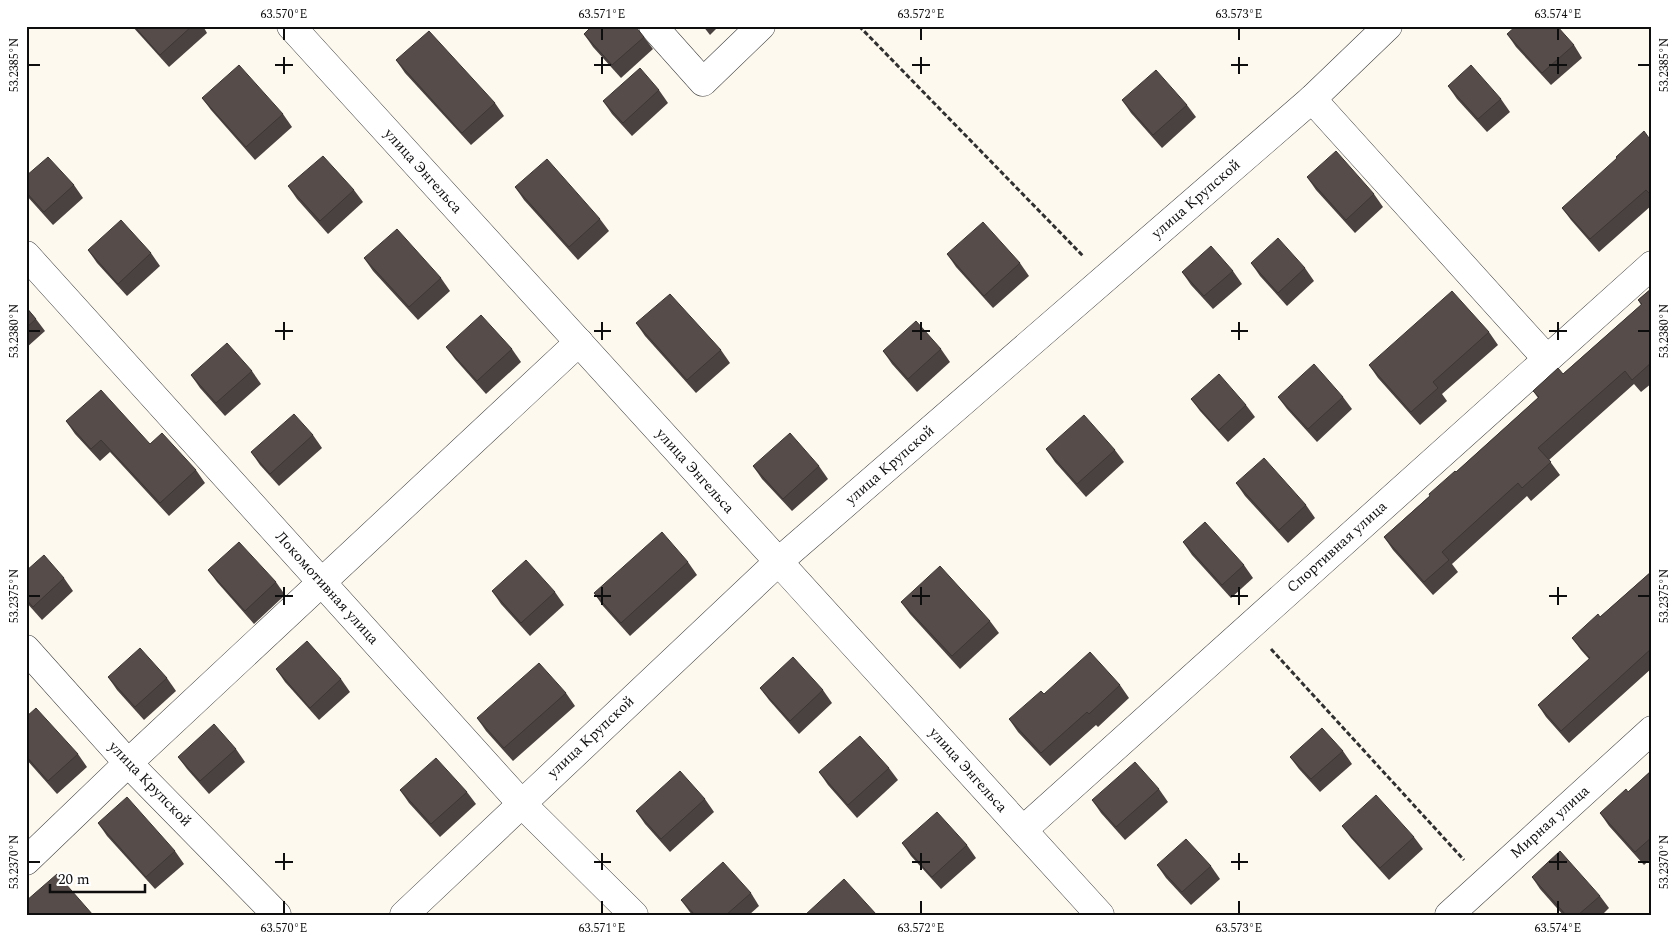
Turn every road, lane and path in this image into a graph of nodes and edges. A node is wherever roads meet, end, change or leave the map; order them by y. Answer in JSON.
{"nodes":[{"id":1,"x":291,"y":26,"type":"edge"},
{"id":2,"x":653,"y":26,"type":"edge"},
{"id":3,"x":761,"y":26,"type":"edge"},
{"id":4,"x":859,"y":26,"type":"edge"},
{"id":5,"x":1388,"y":26,"type":"edge"},
{"id":6,"x":1312,"y":99,"type":"junction"},
{"id":7,"x":26,"y":255,"type":"edge"},
{"id":8,"x":1652,"y":265,"type":"edge"},
{"id":9,"x":1105,"y":279,"type":"junction"},
{"id":10,"x":578,"y":342,"type":"junction"},
{"id":11,"x":1546,"y":360,"type":"junction"},
{"id":12,"x":778,"y":562,"type":"junction"},
{"id":13,"x":322,"y":582,"type":"junction"},
{"id":14,"x":1250,"y":626,"type":"junction"},
{"id":15,"x":26,"y":648,"type":"edge"},
{"id":16,"x":1652,"y":730,"type":"edge"},
{"id":17,"x":128,"y":763,"type":"junction"},
{"id":18,"x":521,"y":803,"type":"junction"},
{"id":19,"x":1023,"y":830,"type":"junction"},
{"id":20,"x":26,"y":861,"type":"edge"},
{"id":21,"x":1485,"y":882,"type":"junction"},
{"id":22,"x":277,"y":915,"type":"edge"},
{"id":23,"x":404,"y":915,"type":"edge"},
{"id":24,"x":634,"y":915,"type":"edge"},
{"id":25,"x":1100,"y":915,"type":"edge"},
{"id":26,"x":1449,"y":915,"type":"edge"}],
"edges":[{"from":1,"to":10,"type":"street","name":"улица Энгельса"},
{"from":2,"to":3,"type":"street"},
{"from":4,"to":9,"type":"path"},
{"from":5,"to":6,"type":"street","name":"улица Крупской"},
{"from":6,"to":9,"type":"street","name":"улица Крупской"},
{"from":6,"to":11,"type":"street"},
{"from":7,"to":13,"type":"street","name":"Локомотивная улица"},
{"from":8,"to":11,"type":"street","name":"Спортивная улица"},
{"from":9,"to":12,"type":"street","name":"улица Крупской"},
{"from":10,"to":12,"type":"street","name":"улица Энгельса"},
{"from":10,"to":13,"type":"street"},
{"from":11,"to":14,"type":"street","name":"Спортивная улица"},
{"from":12,"to":18,"type":"street","name":"улица Крупской"},
{"from":12,"to":19,"type":"street","name":"улица Энгельса"},
{"from":13,"to":17,"type":"street"},
{"from":13,"to":18,"type":"street","name":"Локомотивная улица"},
{"from":14,"to":19,"type":"street","name":"Спортивная улица"},
{"from":14,"to":21,"type":"path"},
{"from":15,"to":17,"type":"street","name":"улица Крупской"},
{"from":16,"to":21,"type":"street","name":"Мирная улица"},
{"from":17,"to":20,"type":"street"},
{"from":17,"to":22,"type":"street","name":"улица Крупской"},
{"from":18,"to":23,"type":"street","name":"улица Крупской"},
{"from":18,"to":24,"type":"street","name":"Локомотивная улица"},
{"from":19,"to":25,"type":"street","name":"улица Энгельса"},
{"from":21,"to":26,"type":"street","name":"Мирная улица"}]}
